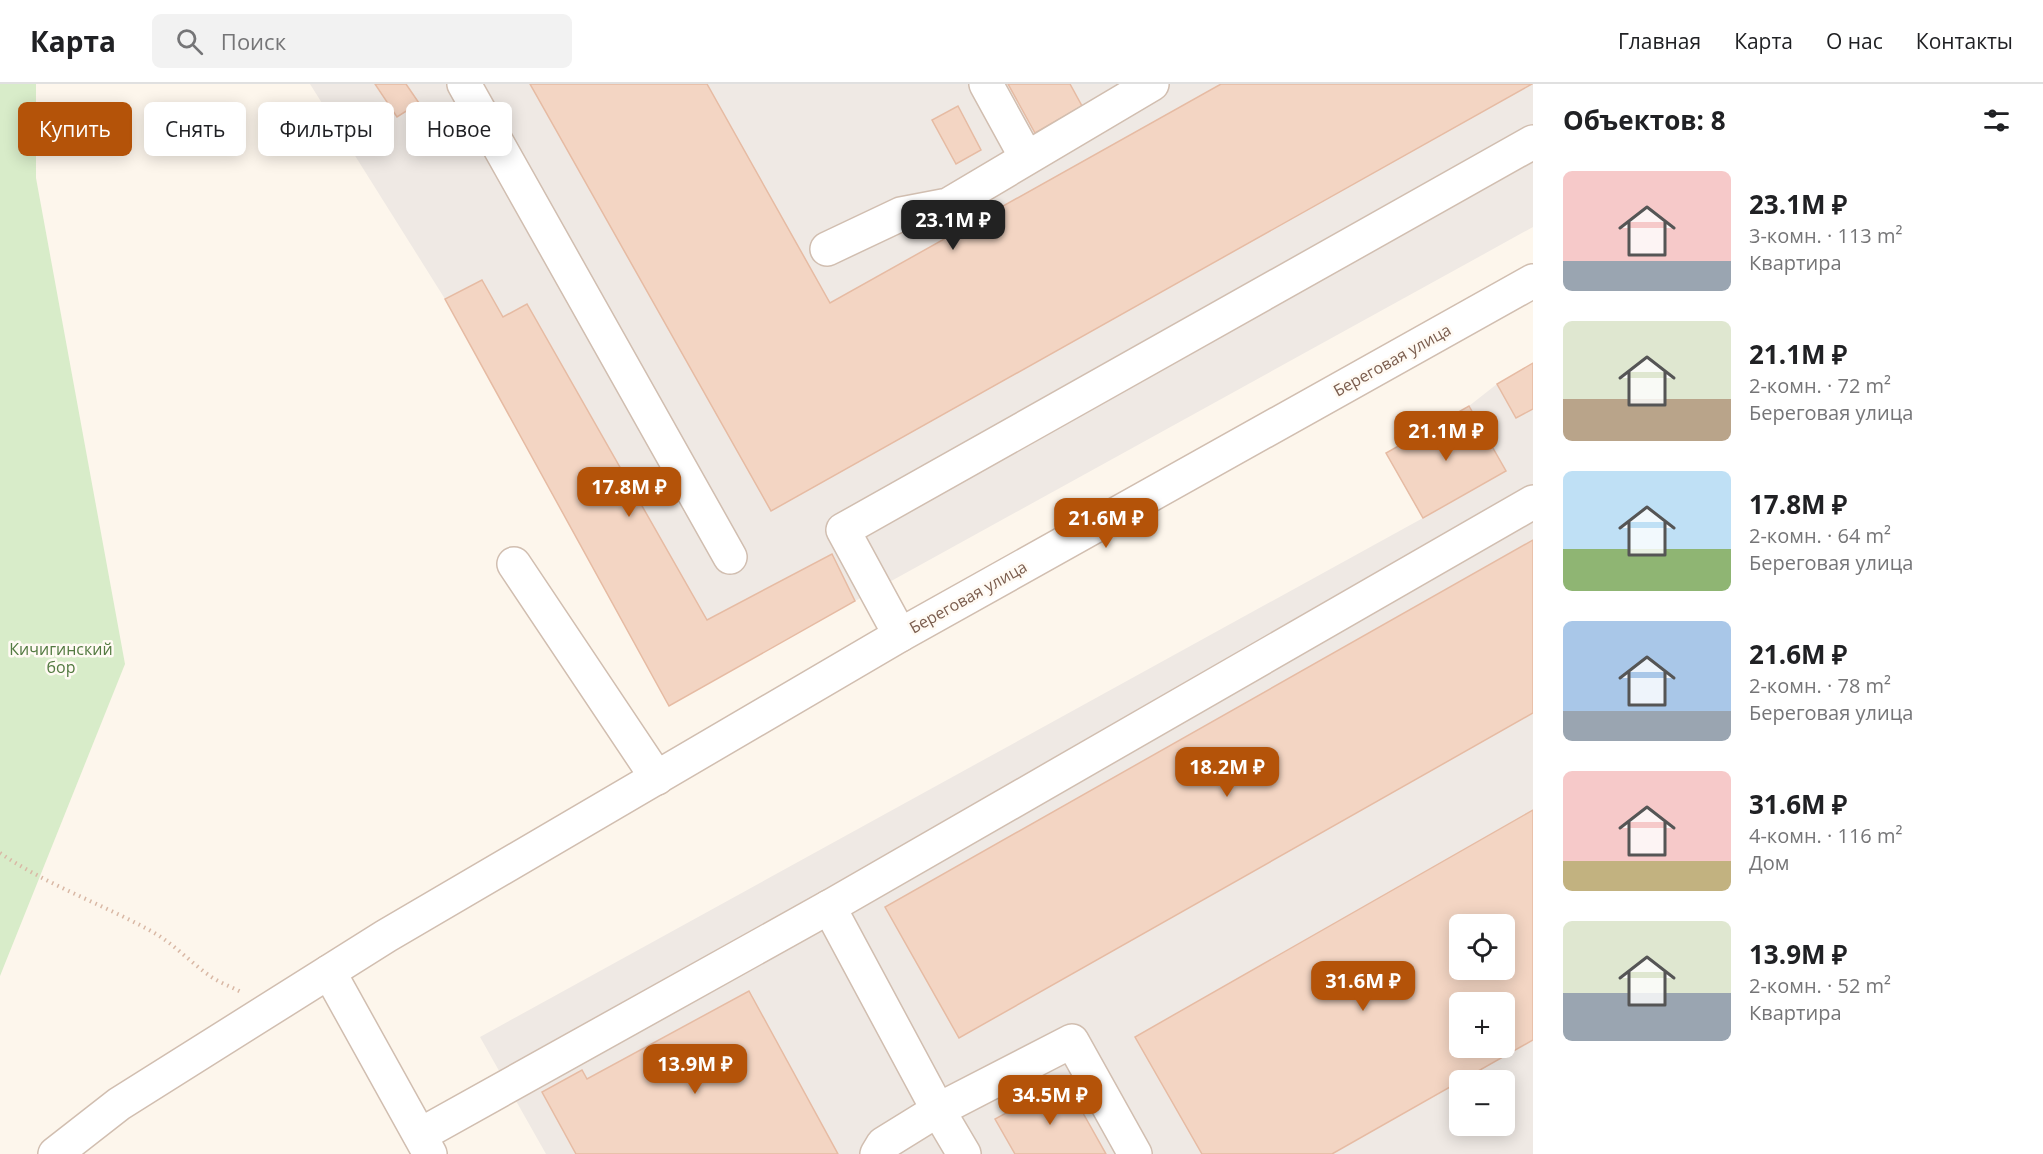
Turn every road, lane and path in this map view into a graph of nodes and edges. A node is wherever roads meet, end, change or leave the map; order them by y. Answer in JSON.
{"nodes":[{"id":1,"x":464,"y":84,"type":"edge"},
{"id":2,"x":986,"y":84,"type":"edge"},
{"id":3,"x":1152,"y":84,"type":"edge"},
{"id":4,"x":1533,"y":142,"type":"edge"},
{"id":5,"x":1026,"y":157,"type":"junction"},
{"id":6,"x":828,"y":249,"type":"dead end"},
{"id":7,"x":1533,"y":281,"type":"edge"},
{"id":8,"x":1533,"y":501,"type":"edge"},
{"id":9,"x":730,"y":557,"type":"dead end"},
{"id":10,"x":514,"y":564,"type":"dead end"},
{"id":11,"x":900,"y":635,"type":"junction"},
{"id":12,"x":657,"y":778,"type":"junction"},
{"id":13,"x":0,"y":853,"type":"edge"},
{"id":14,"x":829,"y":907,"type":"junction"},
{"id":15,"x":329,"y":972,"type":"junction"},
{"id":16,"x":273,"y":1008,"type":"junction"},
{"id":17,"x":938,"y":1110,"type":"junction"},
{"id":18,"x":425,"y":1145,"type":"edge"},
{"id":19,"x":55,"y":1154,"type":"edge"},
{"id":20,"x":877,"y":1154,"type":"edge"},
{"id":21,"x":964,"y":1154,"type":"edge"},
{"id":22,"x":1135,"y":1154,"type":"edge"}],
"edges":[{"from":1,"to":9,"type":"street"},
{"from":2,"to":5,"type":"street"},
{"from":3,"to":5,"type":"street"},
{"from":4,"to":11,"type":"street"},
{"from":5,"to":6,"type":"street"},
{"from":7,"to":11,"type":"street","name":"Береговая улица"},
{"from":8,"to":14,"type":"street"},
{"from":10,"to":12,"type":"street"},
{"from":11,"to":12,"type":"street","name":"Береговая улица"},
{"from":12,"to":15,"type":"street","name":"Береговая улица"},
{"from":13,"to":16,"type":"path"},
{"from":14,"to":17,"type":"street"},
{"from":14,"to":18,"type":"street"},
{"from":15,"to":16,"type":"street","name":"Береговая улица"},
{"from":15,"to":18,"type":"street"},
{"from":16,"to":19,"type":"street","name":"Береговая улица"},
{"from":17,"to":20,"type":"street"},
{"from":17,"to":21,"type":"street"},
{"from":17,"to":22,"type":"street"}]}
